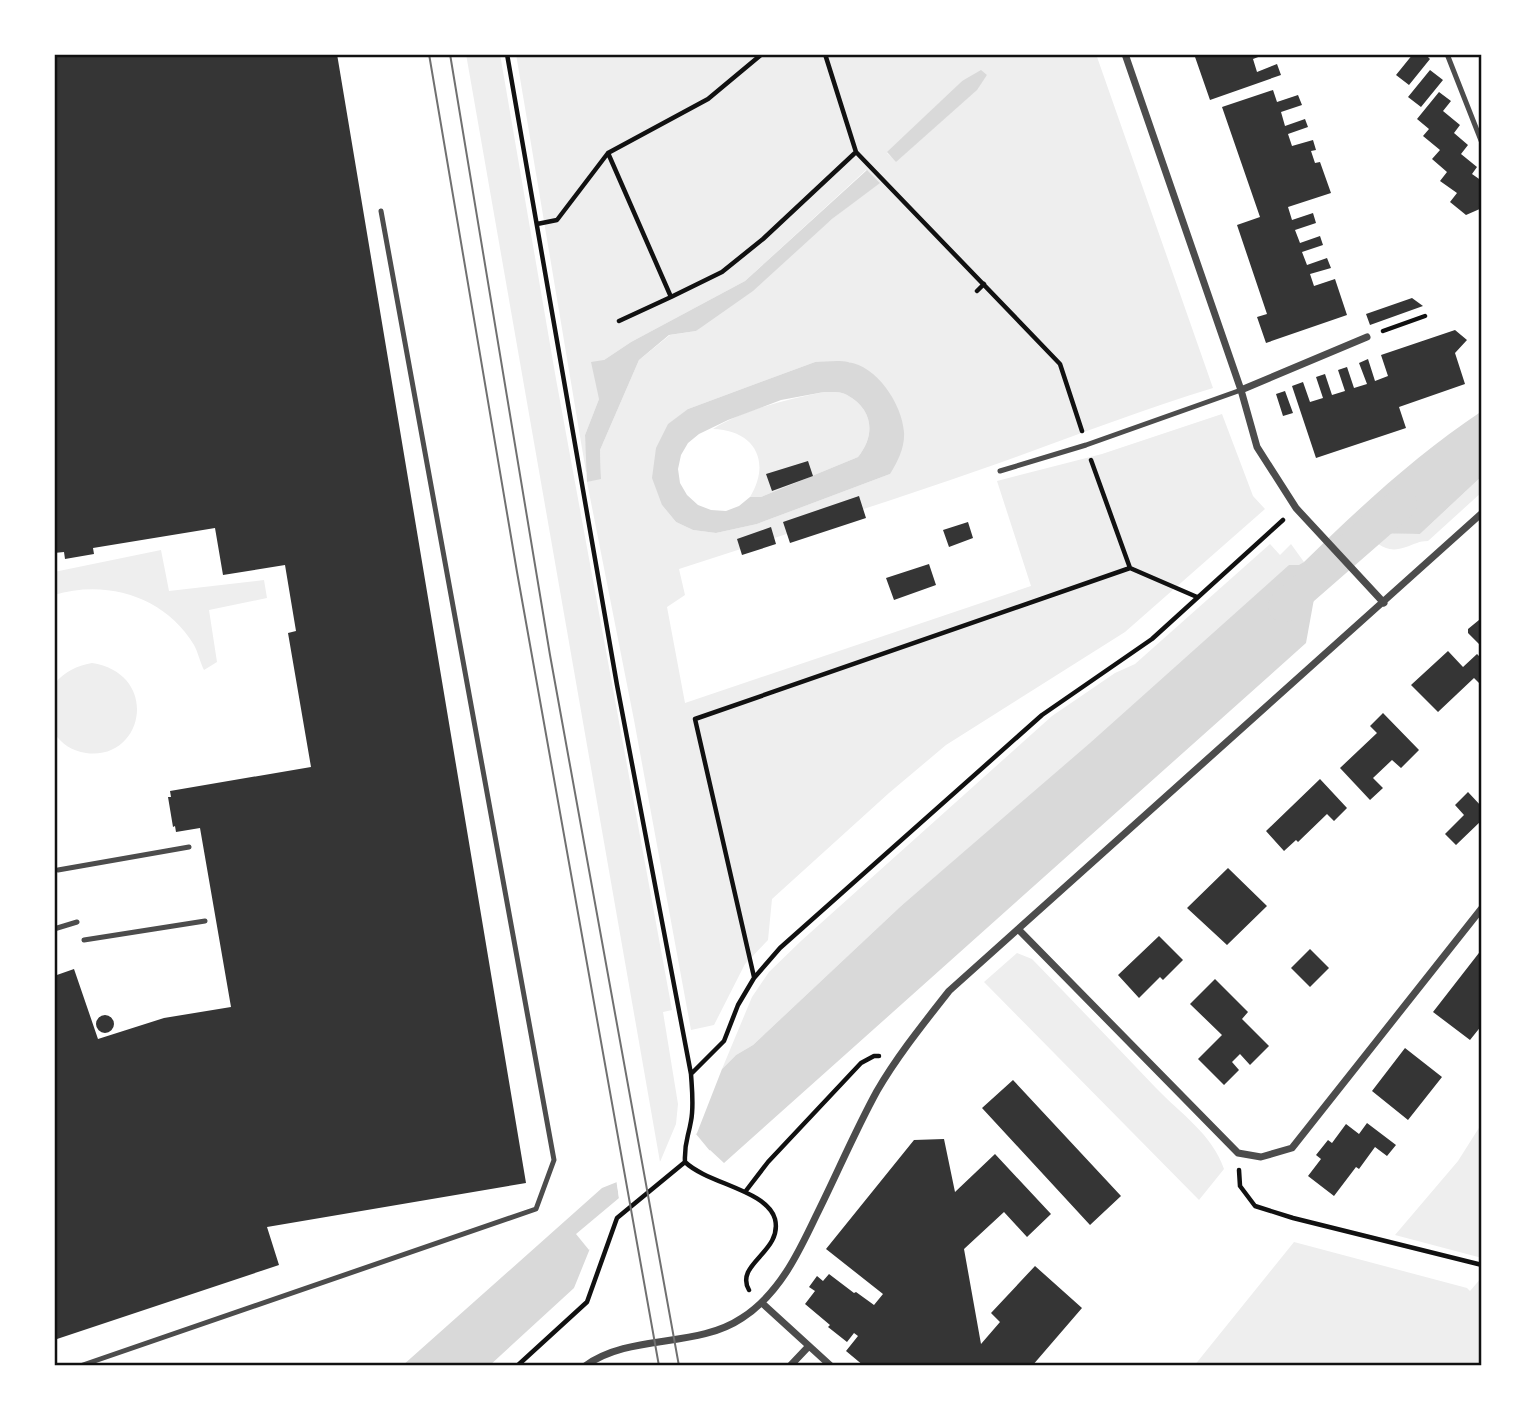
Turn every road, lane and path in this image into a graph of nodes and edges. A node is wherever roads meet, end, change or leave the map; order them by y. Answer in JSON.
{"nodes":[{"id":1,"x":507,"y":54,"type":"edge"},
{"id":2,"x":762,"y":54,"type":"edge"},
{"id":3,"x":825,"y":54,"type":"edge"},
{"id":4,"x":1125,"y":54,"type":"edge"},
{"id":5,"x":1447,"y":54,"type":"edge"},
{"id":6,"x":1482,"y":143,"type":"edge"},
{"id":7,"x":856,"y":152,"type":"junction"},
{"id":8,"x":608,"y":153,"type":"junction"},
{"id":9,"x":381,"y":211,"type":"dead end"},
{"id":10,"x":537,"y":224,"type":"junction"},
{"id":11,"x":984,"y":284,"type":"junction"},
{"id":12,"x":977,"y":291,"type":"dead end"},
{"id":13,"x":671,"y":297,"type":"junction"},
{"id":14,"x":1425,"y":316,"type":"dead end"},
{"id":15,"x":619,"y":321,"type":"dead end"},
{"id":16,"x":1367,"y":337,"type":"joint"},
{"id":17,"x":1241,"y":390,"type":"junction"},
{"id":18,"x":1086,"y":445,"type":"junction"},
{"id":19,"x":1000,"y":471,"type":"dead end"},
{"id":20,"x":1296,"y":508,"type":"junction"},
{"id":21,"x":1482,"y":513,"type":"edge"},
{"id":22,"x":1130,"y":568,"type":"junction"},
{"id":23,"x":1196,"y":597,"type":"junction"},
{"id":24,"x":1384,"y":603,"type":"junction"},
{"id":25,"x":189,"y":847,"type":"dead end"},
{"id":26,"x":58,"y":870,"type":"dead end"},
{"id":27,"x":1482,"y":908,"type":"edge"},
{"id":28,"x":205,"y":921,"type":"dead end"},
{"id":29,"x":78,"y":922,"type":"dead end"},
{"id":30,"x":54,"y":929,"type":"edge"},
{"id":31,"x":1019,"y":930,"type":"junction"},
{"id":32,"x":84,"y":940,"type":"dead end"},
{"id":33,"x":754,"y":978,"type":"junction"},
{"id":34,"x":898,"y":1057,"type":"junction"},
{"id":35,"x":691,"y":1074,"type":"junction"},
{"id":36,"x":1238,"y":1153,"type":"junction"},
{"id":37,"x":685,"y":1161,"type":"junction"},
{"id":38,"x":745,"y":1192,"type":"junction"},
{"id":39,"x":1482,"y":1265,"type":"edge"},
{"id":40,"x":762,"y":1303,"type":"junction"},
{"id":41,"x":808,"y":1347,"type":"junction"},
{"id":42,"x":80,"y":1366,"type":"edge"},
{"id":43,"x":517,"y":1366,"type":"edge"},
{"id":44,"x":585,"y":1366,"type":"edge"},
{"id":45,"x":790,"y":1366,"type":"edge"},
{"id":46,"x":831,"y":1366,"type":"edge"}],
"edges":[{"from":1,"to":10,"type":"path"},
{"from":2,"to":8,"type":"path"},
{"from":3,"to":7,"type":"path"},
{"from":4,"to":17,"type":"street"},
{"from":5,"to":6,"type":"lane"},
{"from":7,"to":11,"type":"path"},
{"from":7,"to":13,"type":"path"},
{"from":8,"to":10,"type":"path"},
{"from":8,"to":13,"type":"path"},
{"from":9,"to":42,"type":"lane"},
{"from":10,"to":35,"type":"path"},
{"from":11,"to":12,"type":"path"},
{"from":11,"to":18,"type":"path"},
{"from":13,"to":15,"type":"path"},
{"from":14,"to":16,"type":"path"},
{"from":16,"to":17,"type":"street"},
{"from":17,"to":18,"type":"lane"},
{"from":17,"to":20,"type":"street"},
{"from":18,"to":19,"type":"lane"},
{"from":18,"to":22,"type":"path"},
{"from":20,"to":23,"type":"path"},
{"from":20,"to":24,"type":"street"},
{"from":21,"to":24,"type":"street"},
{"from":22,"to":23,"type":"path"},
{"from":22,"to":33,"type":"path"},
{"from":23,"to":33,"type":"path"},
{"from":24,"to":31,"type":"street"},
{"from":25,"to":26,"type":"lane"},
{"from":27,"to":36,"type":"street"},
{"from":28,"to":32,"type":"lane"},
{"from":29,"to":30,"type":"lane"},
{"from":31,"to":34,"type":"street"},
{"from":31,"to":36,"type":"street"},
{"from":33,"to":35,"type":"path"},
{"from":34,"to":38,"type":"path"},
{"from":34,"to":40,"type":"street"},
{"from":35,"to":37,"type":"path"},
{"from":36,"to":39,"type":"path"},
{"from":37,"to":38,"type":"path"},
{"from":37,"to":43,"type":"path"},
{"from":38,"to":40,"type":"path"},
{"from":40,"to":41,"type":"street"},
{"from":40,"to":44,"type":"street"},
{"from":41,"to":45,"type":"street"},
{"from":41,"to":46,"type":"street"}]}
